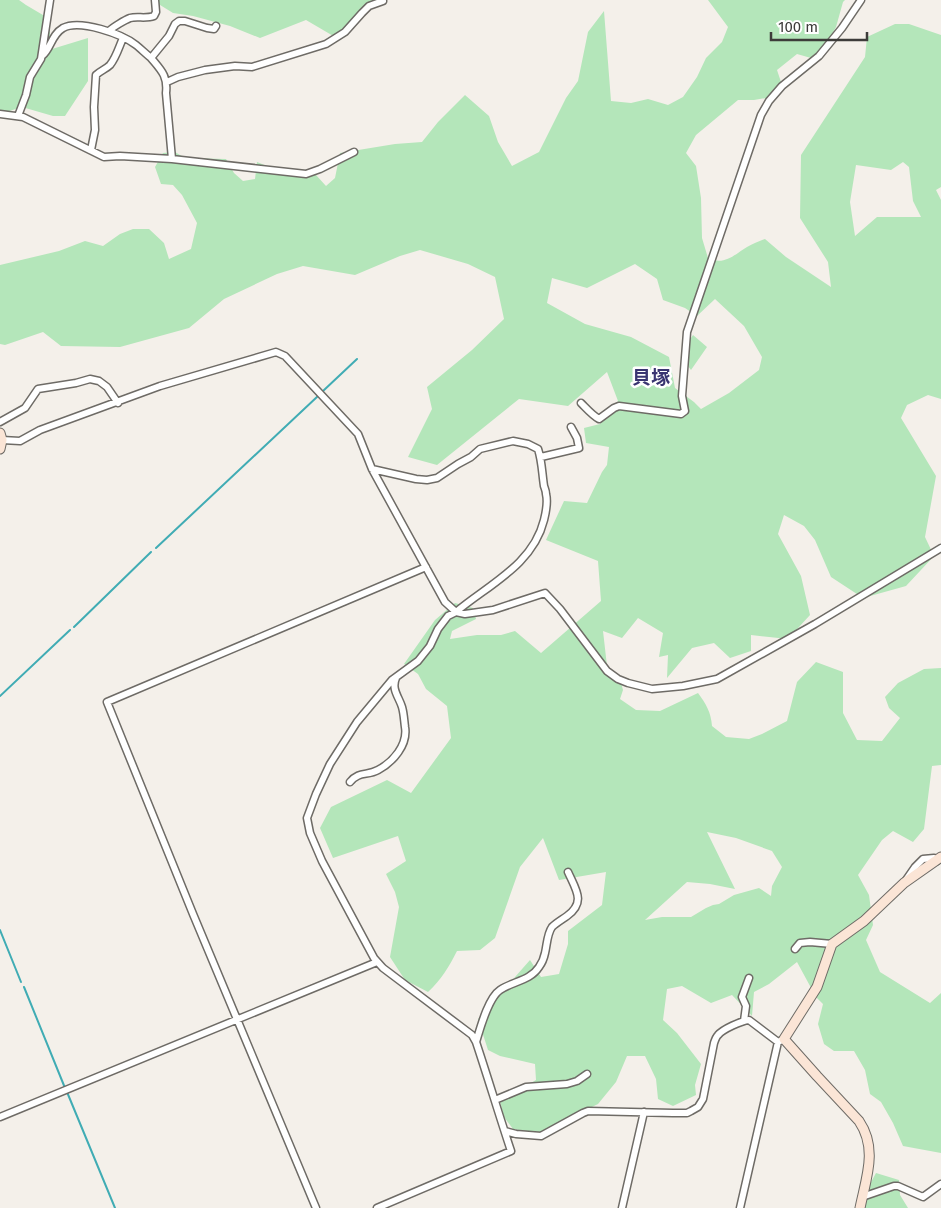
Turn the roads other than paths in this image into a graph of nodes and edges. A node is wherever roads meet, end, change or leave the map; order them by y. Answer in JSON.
{"nodes":[{"id":1,"x":50,"y":0,"type":"edge"},
{"id":2,"x":155,"y":0,"type":"edge"},
{"id":3,"x":861,"y":0,"type":"edge"},
{"id":4,"x":383,"y":1,"type":"edge"},
{"id":5,"x":216,"y":26,"type":"dead end"},
{"id":6,"x":109,"y":31,"type":"junction"},
{"id":7,"x":123,"y":38,"type":"junction"},
{"id":8,"x":42,"y":56,"type":"junction"},
{"id":9,"x":151,"y":58,"type":"junction"},
{"id":10,"x":167,"y":82,"type":"junction"},
{"id":11,"x":0,"y":114,"type":"edge"},
{"id":12,"x":18,"y":116,"type":"junction"},
{"id":13,"x":91,"y":150,"type":"junction"},
{"id":14,"x":354,"y":152,"type":"dead end"},
{"id":15,"x":172,"y":159,"type":"junction"},
{"id":16,"x":118,"y":402,"type":"junction"},
{"id":17,"x":581,"y":404,"type":"dead end"},
{"id":18,"x":0,"y":422,"type":"edge"},
{"id":19,"x":571,"y":427,"type":"dead end"},
{"id":20,"x":0,"y":441,"type":"edge"},
{"id":21,"x":541,"y":457,"type":"junction"},
{"id":22,"x":372,"y":469,"type":"junction"},
{"id":23,"x":941,"y":548,"type":"edge"},
{"id":24,"x":426,"y":567,"type":"junction"},
{"id":25,"x":456,"y":612,"type":"junction"},
{"id":26,"x":396,"y":678,"type":"junction"},
{"id":27,"x":350,"y":782,"type":"dead end"},
{"id":28,"x":940,"y":860,"type":"edge"},
{"id":29,"x":568,"y":872,"type":"dead end"},
{"id":30,"x":832,"y":944,"type":"junction"},
{"id":31,"x":795,"y":949,"type":"dead end"},
{"id":32,"x":377,"y":962,"type":"junction"},
{"id":33,"x":749,"y":978,"type":"dead end"},
{"id":34,"x":237,"y":1019,"type":"junction"},
{"id":35,"x":744,"y":1021,"type":"junction"},
{"id":36,"x":781,"y":1041,"type":"junction"},
{"id":37,"x":476,"y":1042,"type":"junction"},
{"id":38,"x":587,"y":1074,"type":"dead end"},
{"id":39,"x":495,"y":1100,"type":"junction"},
{"id":40,"x":644,"y":1112,"type":"junction"},
{"id":41,"x":0,"y":1117,"type":"edge"},
{"id":42,"x":505,"y":1131,"type":"junction"},
{"id":43,"x":941,"y":1184,"type":"edge"},
{"id":44,"x":862,"y":1197,"type":"junction"},
{"id":45,"x":316,"y":1208,"type":"edge"},
{"id":46,"x":377,"y":1208,"type":"edge"},
{"id":47,"x":622,"y":1208,"type":"edge"},
{"id":48,"x":740,"y":1208,"type":"edge"},
{"id":49,"x":860,"y":1208,"type":"edge"}],
"edges":[{"from":1,"to":8,"type":"street"},
{"from":2,"to":6,"type":"street"},
{"from":3,"to":17,"type":"street"},
{"from":4,"to":10,"type":"street"},
{"from":5,"to":9,"type":"street"},
{"from":6,"to":7,"type":"street"},
{"from":6,"to":8,"type":"street"},
{"from":7,"to":9,"type":"street"},
{"from":7,"to":13,"type":"street"},
{"from":8,"to":12,"type":"street"},
{"from":9,"to":10,"type":"street"},
{"from":10,"to":15,"type":"street"},
{"from":11,"to":12,"type":"street"},
{"from":12,"to":13,"type":"street"},
{"from":13,"to":15,"type":"street"},
{"from":14,"to":15,"type":"street"},
{"from":16,"to":18,"type":"street"},
{"from":16,"to":20,"type":"street"},
{"from":16,"to":22,"type":"street"},
{"from":19,"to":21,"type":"street"},
{"from":21,"to":22,"type":"street"},
{"from":21,"to":25,"type":"street"},
{"from":22,"to":24,"type":"street"},
{"from":23,"to":25,"type":"street"},
{"from":24,"to":25,"type":"street"},
{"from":24,"to":34,"type":"street"},
{"from":25,"to":26,"type":"street"},
{"from":26,"to":27,"type":"street"},
{"from":26,"to":32,"type":"street"},
{"from":28,"to":30,"type":"street"},
{"from":29,"to":37,"type":"street"},
{"from":30,"to":31,"type":"street"},
{"from":30,"to":36,"type":"street"},
{"from":32,"to":34,"type":"street"},
{"from":32,"to":37,"type":"street"},
{"from":33,"to":35,"type":"street"},
{"from":34,"to":41,"type":"street"},
{"from":34,"to":45,"type":"street"},
{"from":35,"to":36,"type":"street"},
{"from":35,"to":40,"type":"street"},
{"from":36,"to":44,"type":"street"},
{"from":36,"to":48,"type":"street"},
{"from":37,"to":39,"type":"street"},
{"from":38,"to":39,"type":"street"},
{"from":39,"to":42,"type":"street"},
{"from":40,"to":42,"type":"street"},
{"from":40,"to":47,"type":"street"},
{"from":42,"to":46,"type":"street"},
{"from":43,"to":44,"type":"street"},
{"from":44,"to":49,"type":"street"}]}
